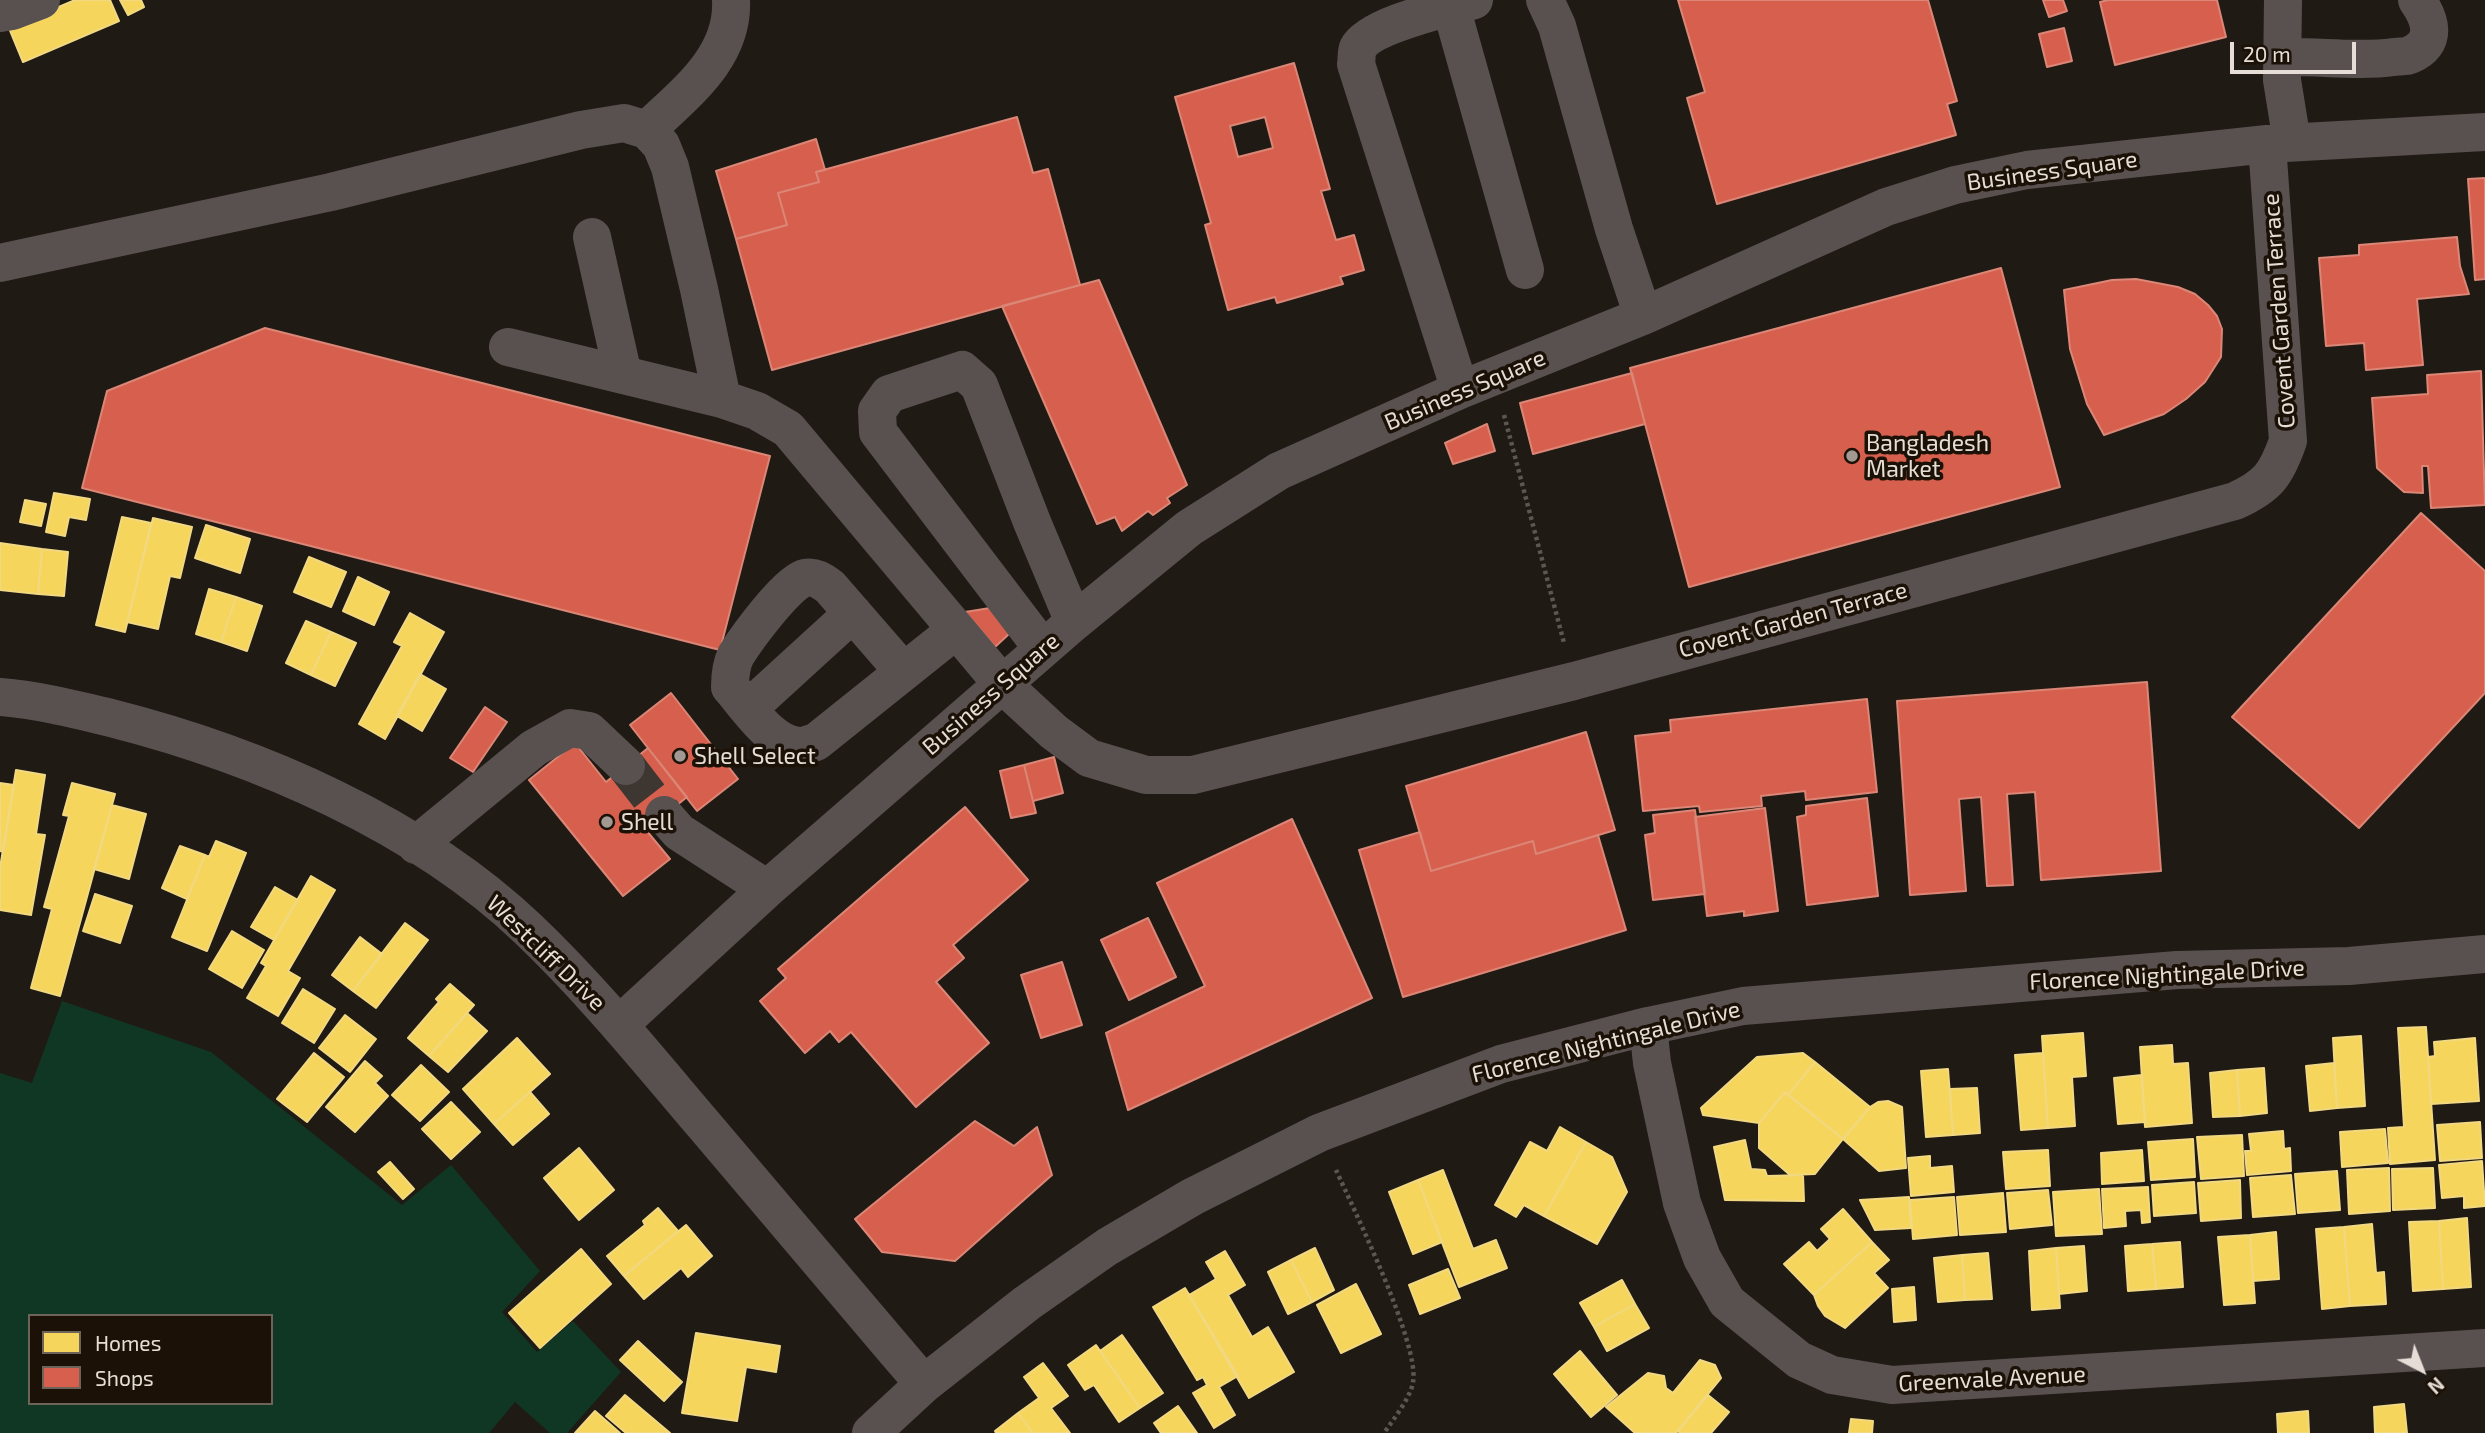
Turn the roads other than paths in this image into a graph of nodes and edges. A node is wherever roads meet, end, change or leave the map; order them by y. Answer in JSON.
{"nodes":[{"id":1,"x":41,"y":0,"type":"edge"},
{"id":2,"x":731,"y":0,"type":"edge"},
{"id":3,"x":1545,"y":0,"type":"edge"},
{"id":4,"x":2283,"y":0,"type":"edge"},
{"id":5,"x":2417,"y":0,"type":"edge"},
{"id":6,"x":1462,"y":4,"type":"edge"},
{"id":7,"x":0,"y":13,"type":"edge"},
{"id":8,"x":2283,"y":57,"type":"junction"},
{"id":9,"x":647,"y":130,"type":"junction"},
{"id":10,"x":2485,"y":132,"type":"edge"},
{"id":11,"x":2279,"y":143,"type":"junction"},
{"id":12,"x":592,"y":237,"type":"dead end"},
{"id":13,"x":0,"y":263,"type":"edge"},
{"id":14,"x":1525,"y":270,"type":"dead end"},
{"id":15,"x":1643,"y":316,"type":"junction"},
{"id":16,"x":508,"y":347,"type":"dead end"},
{"id":17,"x":623,"y":375,"type":"junction"},
{"id":18,"x":1477,"y":384,"type":"junction"},
{"id":19,"x":722,"y":399,"type":"junction"},
{"id":20,"x":853,"y":613,"type":"junction"},
{"id":21,"x":1074,"y":622,"type":"junction"},
{"id":22,"x":956,"y":630,"type":"junction"},
{"id":23,"x":1044,"y":649,"type":"junction"},
{"id":24,"x":903,"y":671,"type":"junction"},
{"id":25,"x":1003,"y":685,"type":"junction"},
{"id":26,"x":0,"y":697,"type":"edge"},
{"id":27,"x":749,"y":708,"type":"junction"},
{"id":28,"x":626,"y":766,"type":"tunnel mouth"},
{"id":29,"x":664,"y":815,"type":"tunnel mouth"},
{"id":30,"x":416,"y":845,"type":"junction"},
{"id":31,"x":767,"y":889,"type":"junction"},
{"id":32,"x":2485,"y":954,"type":"edge"},
{"id":33,"x":619,"y":1025,"type":"junction"},
{"id":34,"x":1648,"y":1026,"type":"junction"},
{"id":35,"x":2485,"y":1348,"type":"edge"},
{"id":36,"x":924,"y":1384,"type":"junction"},
{"id":37,"x":871,"y":1433,"type":"edge"}],
"edges":[{"from":1,"to":7,"type":"street"},
{"from":2,"to":9,"type":"street"},
{"from":3,"to":15,"type":"street"},
{"from":4,"to":8,"type":"street","name":"Covent Garden Terrace"},
{"from":5,"to":8,"type":"street"},
{"from":6,"to":14,"type":"street"},
{"from":6,"to":18,"type":"street"},
{"from":8,"to":11,"type":"street","name":"Covent Garden Terrace"},
{"from":9,"to":13,"type":"street"},
{"from":9,"to":19,"type":"street"},
{"from":10,"to":11,"type":"street","name":"Business Square"},
{"from":11,"to":15,"type":"street","name":"Business Square"},
{"from":11,"to":25,"type":"street","name":"Covent Garden Terrace"},
{"from":12,"to":17,"type":"street"},
{"from":15,"to":18,"type":"street","name":"Business Square"},
{"from":16,"to":17,"type":"street","name":"Covent Garden Terrace"},
{"from":17,"to":19,"type":"street","name":"Covent Garden Terrace"},
{"from":18,"to":21,"type":"street","name":"Business Square"},
{"from":19,"to":22,"type":"street","name":"Covent Garden Terrace"},
{"from":20,"to":24,"type":"street"},
{"from":20,"to":27,"type":"street"},
{"from":20,"to":27,"type":"street"},
{"from":21,"to":23,"type":"street","name":"Business Square"},
{"from":21,"to":23,"type":"street"},
{"from":22,"to":24,"type":"street"},
{"from":22,"to":25,"type":"street","name":"Covent Garden Terrace"},
{"from":23,"to":25,"type":"street","name":"Business Square"},
{"from":24,"to":27,"type":"street"},
{"from":25,"to":31,"type":"street","name":"Business Square"},
{"from":26,"to":30,"type":"street","name":"Westcliff Drive"},
{"from":28,"to":30,"type":"street"},
{"from":29,"to":31,"type":"street"},
{"from":30,"to":33,"type":"street","name":"Westcliff Drive"},
{"from":31,"to":33,"type":"street","name":"Business Square"},
{"from":32,"to":34,"type":"street","name":"Florence Nightingale Drive"},
{"from":33,"to":36,"type":"street","name":"Westcliff Drive"},
{"from":34,"to":35,"type":"street","name":"Greenvale Avenue"},
{"from":34,"to":36,"type":"street","name":"Florence Nightingale Drive"},
{"from":36,"to":37,"type":"street","name":"Florence Nightingale Drive"}]}
